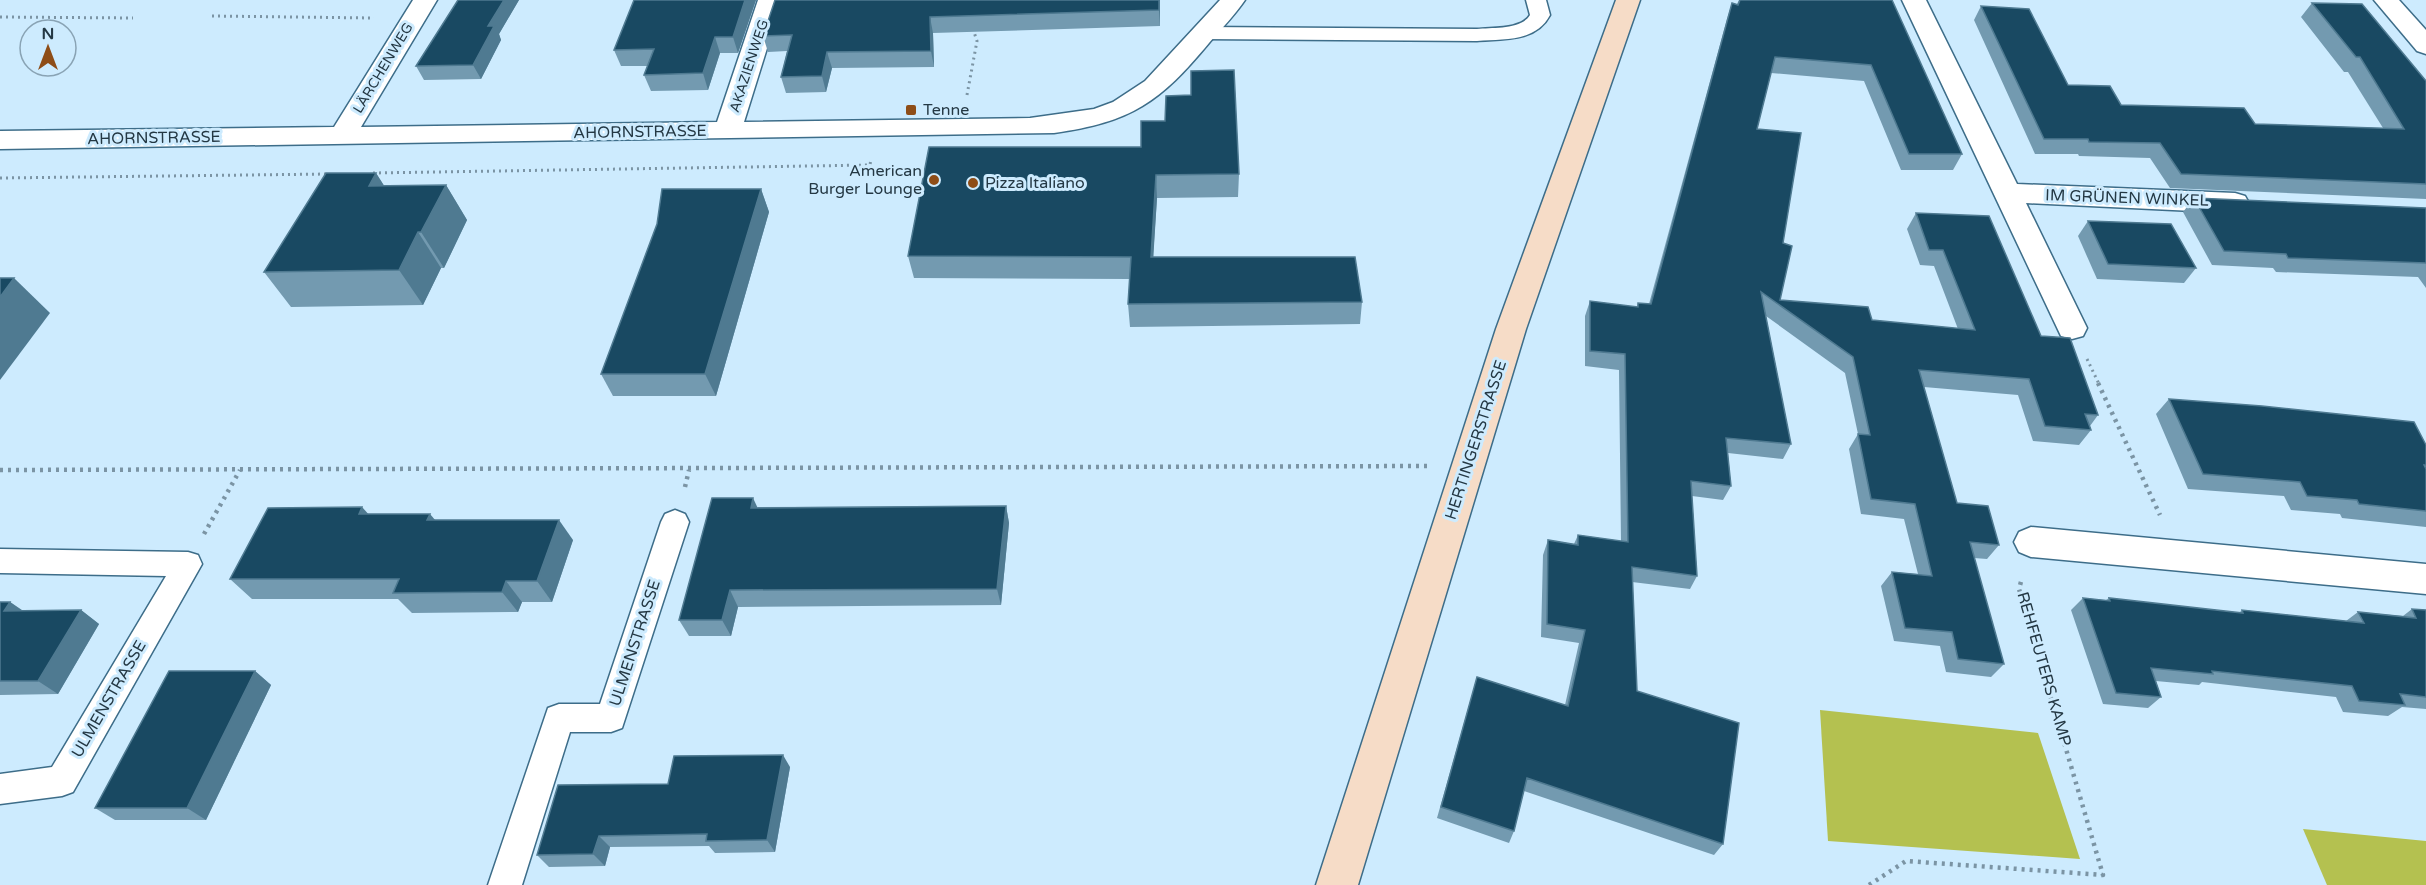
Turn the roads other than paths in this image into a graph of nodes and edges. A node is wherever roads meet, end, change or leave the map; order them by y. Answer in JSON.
{"nodes":[{"id":1,"x":770,"y":0,"type":"edge"},
{"id":2,"x":1233,"y":0,"type":"edge"},
{"id":3,"x":1536,"y":0,"type":"edge"},
{"id":4,"x":1628,"y":0,"type":"edge"},
{"id":5,"x":1914,"y":0,"type":"edge"},
{"id":6,"x":2386,"y":0,"type":"edge"},
{"id":7,"x":419,"y":9,"type":"edge"},
{"id":8,"x":1203,"y":33,"type":"junction"},
{"id":9,"x":2426,"y":46,"type":"edge"},
{"id":10,"x":728,"y":131,"type":"junction"},
{"id":11,"x":342,"y":136,"type":"junction"},
{"id":12,"x":0,"y":140,"type":"edge"},
{"id":13,"x":2007,"y":193,"type":"junction"},
{"id":14,"x":2258,"y":204,"type":"edge"},
{"id":15,"x":2072,"y":328,"type":"road end"},
{"id":16,"x":675,"y":522,"type":"dead end"},
{"id":17,"x":2031,"y":542,"type":"road end"},
{"id":18,"x":0,"y":561,"type":"edge"},
{"id":19,"x":2426,"y":579,"type":"edge"},
{"id":20,"x":0,"y":789,"type":"edge"},
{"id":21,"x":504,"y":885,"type":"edge"},
{"id":22,"x":1337,"y":885,"type":"edge"}],
"edges":[{"from":1,"to":10,"type":"street","name":"AKAZIENWEG"},
{"from":2,"to":8,"type":"street","name":"AHORNSTRASSE"},
{"from":3,"to":8,"type":"lane"},
{"from":4,"to":22,"type":"street","name":"HERTINGERSTRASSE"},
{"from":5,"to":13,"type":"street"},
{"from":6,"to":9,"type":"street"},
{"from":7,"to":11,"type":"street","name":"LÄRCHENWEG"},
{"from":8,"to":10,"type":"street","name":"AHORNSTRASSE"},
{"from":10,"to":11,"type":"street","name":"AHORNSTRASSE"},
{"from":11,"to":12,"type":"street","name":"AHORNSTRASSE"},
{"from":13,"to":14,"type":"street","name":"IM GRÜNEN WINKEL"},
{"from":13,"to":15,"type":"street"},
{"from":16,"to":21,"type":"lane","name":"ULMENSTRASSE"},
{"from":17,"to":19,"type":"street"},
{"from":18,"to":20,"type":"lane","name":"ULMENSTRASSE"}]}
